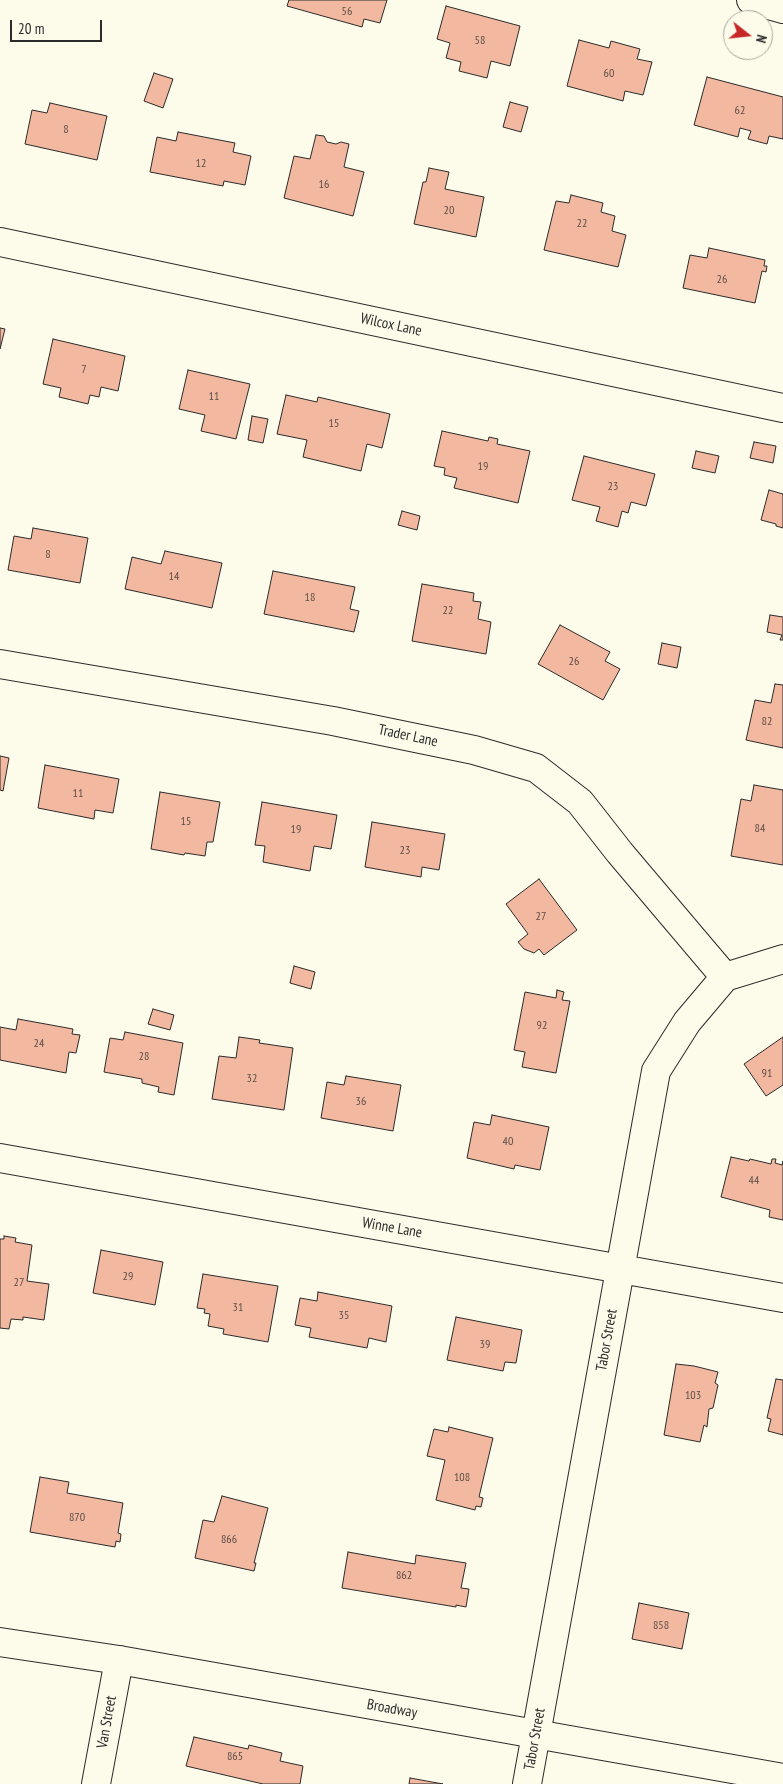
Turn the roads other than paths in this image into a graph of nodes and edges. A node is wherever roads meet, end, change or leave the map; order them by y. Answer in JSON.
{"nodes":[{"id":1,"x":751,"y":0,"type":"edge"},
{"id":2,"x":783,"y":9,"type":"edge"},
{"id":3,"x":0,"y":242,"type":"edge"},
{"id":4,"x":783,"y":408,"type":"edge"},
{"id":5,"x":0,"y":664,"type":"edge"},
{"id":6,"x":783,"y":959,"type":"edge"},
{"id":7,"x":725,"y":977,"type":"junction"},
{"id":8,"x":0,"y":1158,"type":"edge"},
{"id":9,"x":620,"y":1268,"type":"junction"},
{"id":10,"x":783,"y":1298,"type":"edge"},
{"id":11,"x":0,"y":1642,"type":"edge"},
{"id":12,"x":118,"y":1660,"type":"junction"},
{"id":13,"x":536,"y":1735,"type":"junction"},
{"id":14,"x":783,"y":1778,"type":"edge"},
{"id":15,"x":96,"y":1784,"type":"edge"},
{"id":16,"x":527,"y":1784,"type":"edge"}],
"edges":[{"from":1,"to":2,"type":"street"},
{"from":3,"to":4,"type":"street","name":"Wilcox Lane"},
{"from":5,"to":7,"type":"street","name":"Trader Lane"},
{"from":6,"to":7,"type":"street"},
{"from":7,"to":9,"type":"street","name":"Tabor Street"},
{"from":8,"to":9,"type":"street","name":"Winne Lane"},
{"from":9,"to":10,"type":"street","name":"Winne Lane"},
{"from":9,"to":13,"type":"street","name":"Tabor Street"},
{"from":11,"to":12,"type":"street","name":"Broadway"},
{"from":12,"to":13,"type":"street","name":"Broadway"},
{"from":12,"to":15,"type":"street","name":"Van Street"},
{"from":13,"to":14,"type":"street","name":"Broadway"},
{"from":13,"to":16,"type":"street","name":"Tabor Street"}]}
